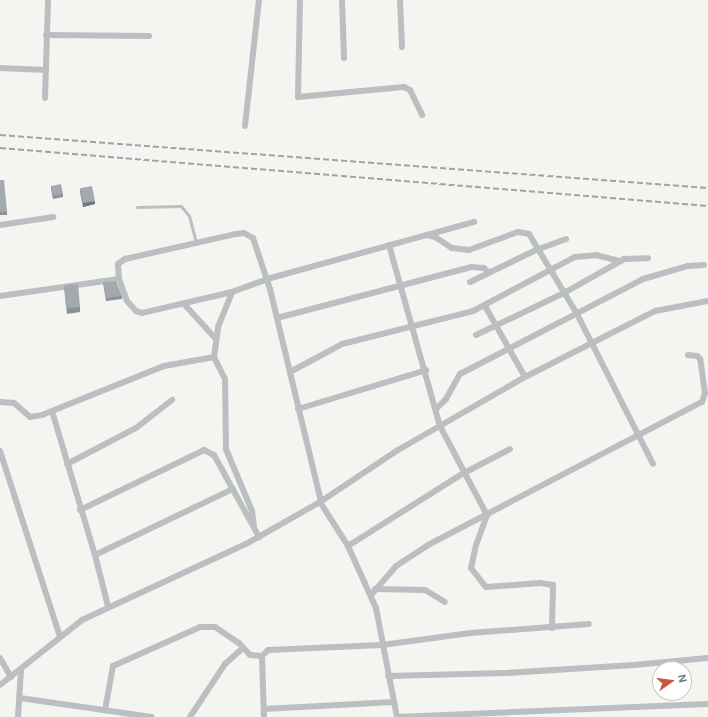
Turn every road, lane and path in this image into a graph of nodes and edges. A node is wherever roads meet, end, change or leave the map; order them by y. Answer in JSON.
{"nodes":[{"id":1,"x":48,"y":0,"type":"edge"},
{"id":2,"x":259,"y":0,"type":"edge"},
{"id":3,"x":300,"y":0,"type":"edge"},
{"id":4,"x":342,"y":0,"type":"edge"},
{"id":5,"x":400,"y":0,"type":"edge"},
{"id":6,"x":46,"y":35,"type":"junction"},
{"id":7,"x":149,"y":36,"type":"dead end"},
{"id":8,"x":402,"y":47,"type":"dead end"},
{"id":9,"x":344,"y":58,"type":"dead end"},
{"id":10,"x":0,"y":68,"type":"edge"},
{"id":11,"x":46,"y":70,"type":"junction"},
{"id":12,"x":45,"y":98,"type":"dead end"},
{"id":13,"x":422,"y":115,"type":"dead end"},
{"id":14,"x":245,"y":126,"type":"dead end"},
{"id":15,"x":136,"y":207,"type":"dead end"},
{"id":16,"x":53,"y":217,"type":"dead end"},
{"id":17,"x":474,"y":222,"type":"dead end"},
{"id":18,"x":0,"y":225,"type":"edge"},
{"id":19,"x":425,"y":235,"type":"junction"},
{"id":20,"x":566,"y":239,"type":"dead end"},
{"id":21,"x":196,"y":243,"type":"junction"},
{"id":22,"x":389,"y":245,"type":"junction"},
{"id":23,"x":536,"y":250,"type":"junction"},
{"id":24,"x":648,"y":258,"type":"dead end"},
{"id":25,"x":620,"y":261,"type":"junction"},
{"id":26,"x":704,"y":266,"type":"dead end"},
{"id":27,"x":549,"y":271,"type":"junction"},
{"id":28,"x":489,"y":273,"type":"junction"},
{"id":29,"x":119,"y":279,"type":"junction"},
{"id":30,"x":267,"y":279,"type":"junction"},
{"id":31,"x":470,"y":282,"type":"dead end"},
{"id":32,"x":401,"y":284,"type":"junction"},
{"id":33,"x":232,"y":292,"type":"junction"},
{"id":34,"x":564,"y":293,"type":"junction"},
{"id":35,"x":0,"y":296,"type":"edge"},
{"id":36,"x":708,"y":301,"type":"edge"},
{"id":37,"x":184,"y":304,"type":"junction"},
{"id":38,"x":485,"y":306,"type":"junction"},
{"id":39,"x":577,"y":314,"type":"junction"},
{"id":40,"x":277,"y":318,"type":"junction"},
{"id":41,"x":413,"y":326,"type":"junction"},
{"id":42,"x":496,"y":326,"type":"junction"},
{"id":43,"x":476,"y":335,"type":"dead end"},
{"id":44,"x":215,"y":338,"type":"junction"},
{"id":45,"x":592,"y":342,"type":"junction"},
{"id":46,"x":511,"y":350,"type":"junction"},
{"id":47,"x":688,"y":355,"type":"dead end"},
{"id":48,"x":214,"y":357,"type":"junction"},
{"id":49,"x":426,"y":370,"type":"junction"},
{"id":50,"x":290,"y":372,"type":"junction"},
{"id":51,"x":525,"y":377,"type":"junction"},
{"id":52,"x":172,"y":400,"type":"dead end"},
{"id":53,"x":0,"y":402,"type":"edge"},
{"id":54,"x":298,"y":408,"type":"junction"},
{"id":55,"x":436,"y":409,"type":"junction"},
{"id":56,"x":52,"y":411,"type":"junction"},
{"id":57,"x":440,"y":426,"type":"junction"},
{"id":58,"x":640,"y":434,"type":"junction"},
{"id":59,"x":510,"y":449,"type":"dead end"},
{"id":60,"x":0,"y":451,"type":"edge"},
{"id":61,"x":67,"y":464,"type":"junction"},
{"id":62,"x":653,"y":464,"type":"dead end"},
{"id":63,"x":465,"y":472,"type":"junction"},
{"id":64,"x":233,"y":490,"type":"junction"},
{"id":65,"x":321,"y":502,"type":"junction"},
{"id":66,"x":80,"y":510,"type":"junction"},
{"id":67,"x":487,"y":515,"type":"junction"},
{"id":68,"x":254,"y":526,"type":"junction"},
{"id":69,"x":259,"y":537,"type":"junction"},
{"id":70,"x":348,"y":546,"type":"junction"},
{"id":71,"x":94,"y":555,"type":"junction"},
{"id":72,"x":373,"y":592,"type":"junction"},
{"id":73,"x":445,"y":602,"type":"dead end"},
{"id":74,"x":108,"y":606,"type":"junction"},
{"id":75,"x":589,"y":624,"type":"dead end"},
{"id":76,"x":552,"y":628,"type":"junction"},
{"id":77,"x":60,"y":637,"type":"junction"},
{"id":78,"x":382,"y":645,"type":"junction"},
{"id":79,"x":243,"y":648,"type":"junction"},
{"id":80,"x":262,"y":656,"type":"junction"},
{"id":81,"x":0,"y":658,"type":"edge"},
{"id":82,"x":708,"y":658,"type":"edge"},
{"id":83,"x":20,"y":670,"type":"junction"},
{"id":84,"x":388,"y":676,"type":"junction"},
{"id":85,"x":11,"y":677,"type":"junction"},
{"id":86,"x":0,"y":685,"type":"edge"},
{"id":87,"x":20,"y":698,"type":"junction"},
{"id":88,"x":394,"y":702,"type":"junction"},
{"id":89,"x":708,"y":704,"type":"edge"},
{"id":90,"x":264,"y":709,"type":"junction"},
{"id":91,"x":105,"y":710,"type":"junction"},
{"id":92,"x":18,"y":717,"type":"edge"},
{"id":93,"x":152,"y":717,"type":"edge"},
{"id":94,"x":190,"y":717,"type":"edge"},
{"id":95,"x":264,"y":717,"type":"edge"},
{"id":96,"x":397,"y":717,"type":"edge"}],
"edges":[{"from":1,"to":6,"type":"street"},
{"from":2,"to":14,"type":"street"},
{"from":3,"to":13,"type":"street"},
{"from":4,"to":9,"type":"street"},
{"from":5,"to":8,"type":"street"},
{"from":6,"to":7,"type":"street"},
{"from":6,"to":11,"type":"street"},
{"from":10,"to":11,"type":"street"},
{"from":11,"to":12,"type":"street"},
{"from":15,"to":21,"type":"lane"},
{"from":16,"to":18,"type":"street"},
{"from":17,"to":19,"type":"street"},
{"from":19,"to":22,"type":"street"},
{"from":19,"to":23,"type":"street"},
{"from":20,"to":23,"type":"street"},
{"from":21,"to":29,"type":"street"},
{"from":21,"to":30,"type":"street"},
{"from":22,"to":30,"type":"street"},
{"from":22,"to":32,"type":"street"},
{"from":23,"to":27,"type":"street"},
{"from":23,"to":28,"type":"street"},
{"from":24,"to":25,"type":"street"},
{"from":25,"to":27,"type":"street"},
{"from":25,"to":34,"type":"street"},
{"from":26,"to":39,"type":"street"},
{"from":27,"to":34,"type":"street"},
{"from":27,"to":38,"type":"street"},
{"from":28,"to":31,"type":"street"},
{"from":28,"to":32,"type":"street"},
{"from":29,"to":35,"type":"street"},
{"from":29,"to":37,"type":"street"},
{"from":30,"to":33,"type":"street"},
{"from":30,"to":40,"type":"street"},
{"from":32,"to":40,"type":"street"},
{"from":32,"to":41,"type":"street"},
{"from":33,"to":37,"type":"street"},
{"from":33,"to":44,"type":"street"},
{"from":34,"to":39,"type":"street"},
{"from":34,"to":42,"type":"street"},
{"from":36,"to":45,"type":"street"},
{"from":37,"to":44,"type":"street"},
{"from":38,"to":41,"type":"street"},
{"from":38,"to":42,"type":"street"},
{"from":39,"to":45,"type":"street"},
{"from":39,"to":46,"type":"street"},
{"from":40,"to":50,"type":"street"},
{"from":41,"to":49,"type":"street"},
{"from":41,"to":50,"type":"street"},
{"from":42,"to":43,"type":"street"},
{"from":42,"to":46,"type":"street"},
{"from":44,"to":48,"type":"street"},
{"from":45,"to":51,"type":"street"},
{"from":45,"to":58,"type":"street"},
{"from":46,"to":51,"type":"street"},
{"from":46,"to":55,"type":"street"},
{"from":47,"to":58,"type":"street"},
{"from":48,"to":56,"type":"street"},
{"from":48,"to":68,"type":"street"},
{"from":49,"to":54,"type":"street"},
{"from":49,"to":55,"type":"street"},
{"from":50,"to":54,"type":"street"},
{"from":51,"to":57,"type":"street"},
{"from":52,"to":61,"type":"street"},
{"from":53,"to":56,"type":"street"},
{"from":54,"to":65,"type":"street"},
{"from":55,"to":57,"type":"street"},
{"from":56,"to":61,"type":"street"},
{"from":57,"to":63,"type":"street"},
{"from":57,"to":65,"type":"street"},
{"from":58,"to":62,"type":"street"},
{"from":58,"to":67,"type":"street"},
{"from":59,"to":63,"type":"street"},
{"from":60,"to":77,"type":"street"},
{"from":61,"to":66,"type":"street"},
{"from":63,"to":67,"type":"street"},
{"from":63,"to":70,"type":"street"},
{"from":64,"to":66,"type":"street"},
{"from":64,"to":68,"type":"street"},
{"from":64,"to":71,"type":"street"},
{"from":65,"to":69,"type":"street"},
{"from":65,"to":70,"type":"street"},
{"from":66,"to":71,"type":"street"},
{"from":67,"to":72,"type":"street"},
{"from":67,"to":76,"type":"street"},
{"from":68,"to":69,"type":"street"},
{"from":69,"to":74,"type":"street"},
{"from":70,"to":72,"type":"street"},
{"from":71,"to":74,"type":"street"},
{"from":72,"to":73,"type":"street"},
{"from":72,"to":78,"type":"street"},
{"from":74,"to":77,"type":"street"},
{"from":75,"to":76,"type":"street"},
{"from":76,"to":78,"type":"street"},
{"from":77,"to":83,"type":"street"},
{"from":78,"to":80,"type":"street"},
{"from":78,"to":84,"type":"street"},
{"from":79,"to":80,"type":"street"},
{"from":79,"to":91,"type":"street"},
{"from":79,"to":94,"type":"street"},
{"from":80,"to":90,"type":"street"},
{"from":81,"to":85,"type":"street"},
{"from":82,"to":84,"type":"street"},
{"from":83,"to":85,"type":"street"},
{"from":83,"to":87,"type":"street"},
{"from":84,"to":88,"type":"street"},
{"from":85,"to":86,"type":"street"},
{"from":87,"to":91,"type":"street"},
{"from":87,"to":92,"type":"street"},
{"from":88,"to":90,"type":"street"},
{"from":88,"to":96,"type":"street"},
{"from":89,"to":96,"type":"street"},
{"from":90,"to":95,"type":"street"},
{"from":91,"to":93,"type":"street"}]}
